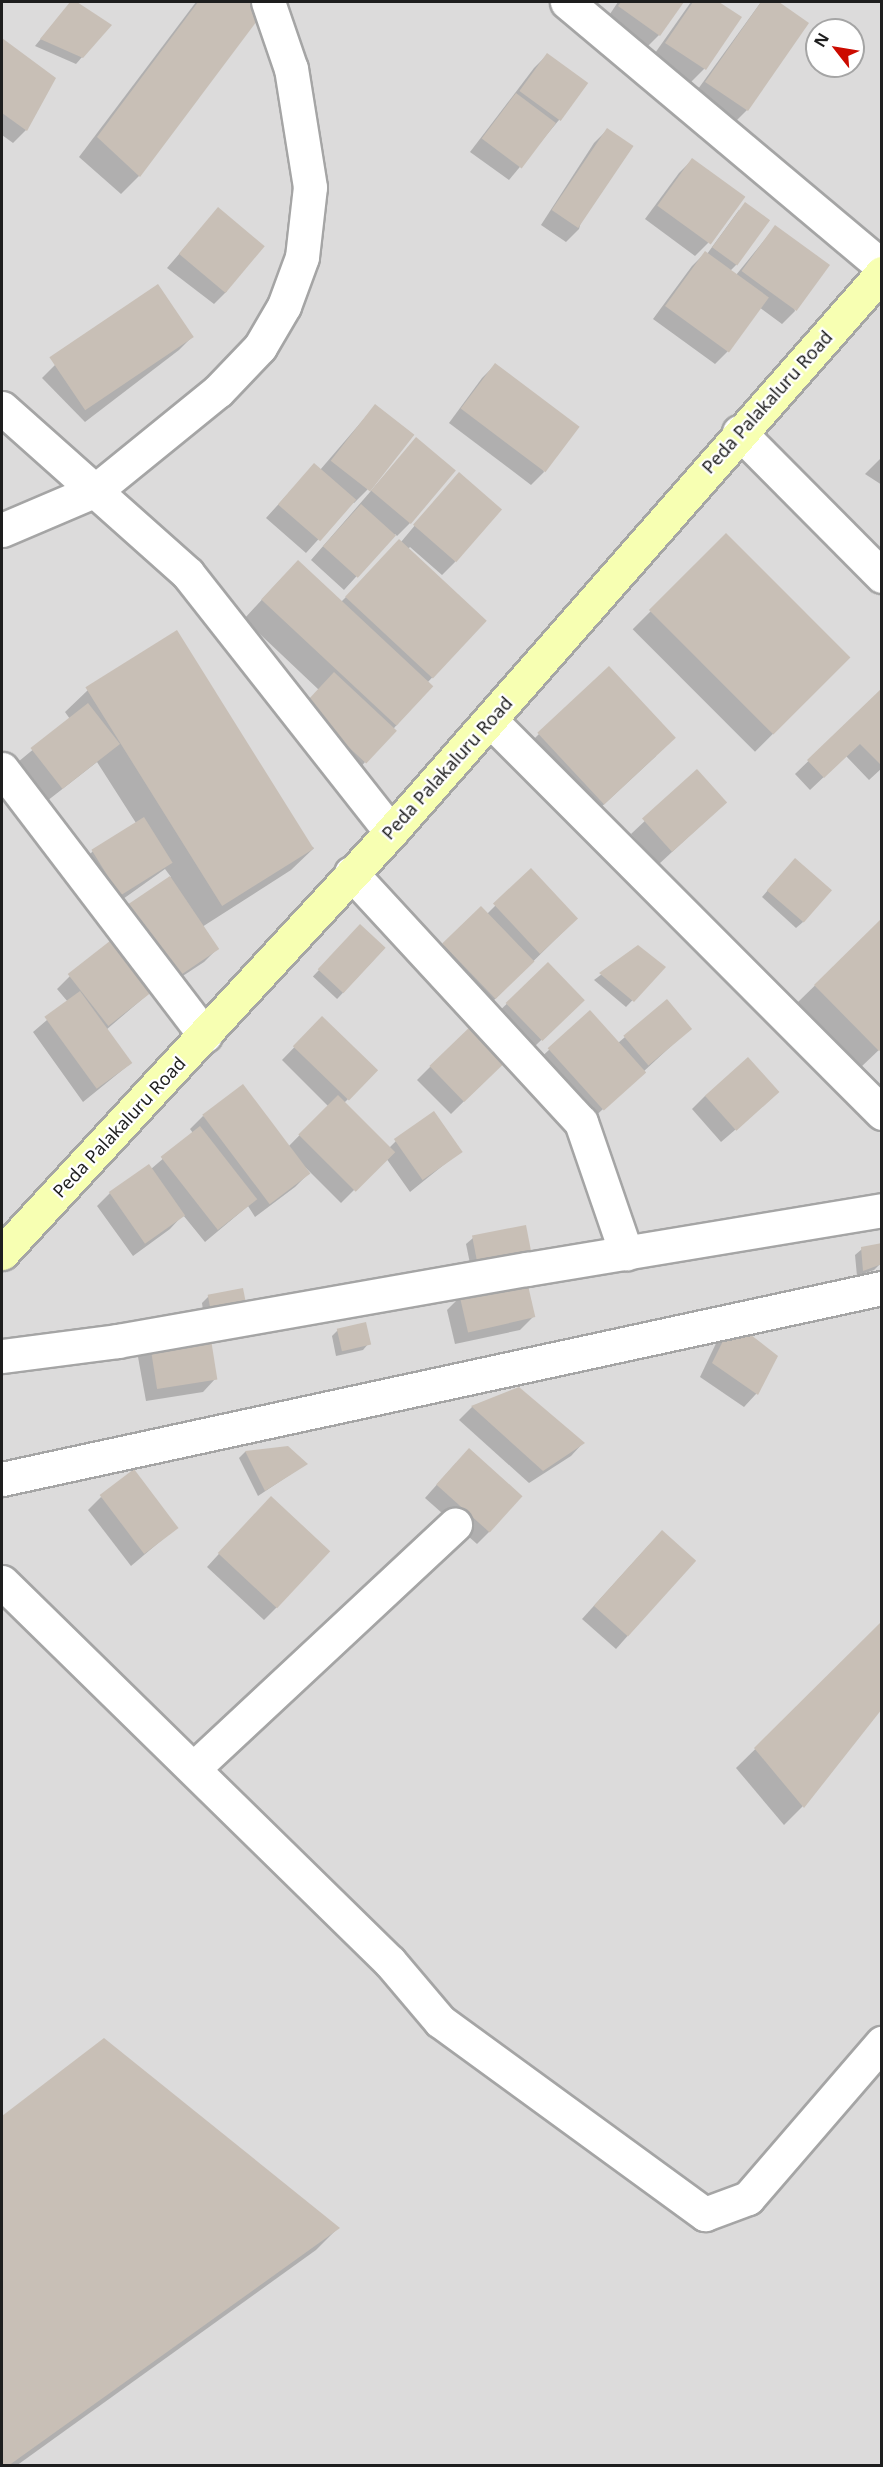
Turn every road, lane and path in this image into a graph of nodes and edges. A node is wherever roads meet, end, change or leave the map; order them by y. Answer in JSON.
{"nodes":[{"id":1,"x":268,"y":2,"type":"edge"},
{"id":2,"x":567,"y":2,"type":"edge"},
{"id":3,"x":882,"y":266,"type":"edge"},
{"id":4,"x":882,"y":273,"type":"edge"},
{"id":5,"x":2,"y":408,"type":"edge"},
{"id":6,"x":739,"y":432,"type":"junction"},
{"id":7,"x":96,"y":490,"type":"junction"},
{"id":8,"x":2,"y":530,"type":"edge"},
{"id":9,"x":882,"y":576,"type":"edge"},
{"id":10,"x":490,"y":720,"type":"junction"},
{"id":11,"x":2,"y":769,"type":"edge"},
{"id":12,"x":390,"y":832,"type":"junction"},
{"id":13,"x":351,"y":873,"type":"junction"},
{"id":14,"x":205,"y":1035,"type":"junction"},
{"id":15,"x":882,"y":1113,"type":"edge"},
{"id":16,"x":882,"y":1210,"type":"edge"},
{"id":17,"x":2,"y":1253,"type":"edge"},
{"id":18,"x":626,"y":1253,"type":"junction"},
{"id":19,"x":882,"y":1288,"type":"edge"},
{"id":20,"x":2,"y":1356,"type":"edge"},
{"id":21,"x":2,"y":1479,"type":"edge"},
{"id":22,"x":455,"y":1524,"type":"dead end"},
{"id":23,"x":2,"y":1582,"type":"edge"},
{"id":24,"x":194,"y":1768,"type":"junction"},
{"id":25,"x":882,"y":2043,"type":"edge"}],
"edges":[{"from":1,"to":7,"type":"street"},
{"from":2,"to":3,"type":"street"},
{"from":4,"to":6,"type":"main road","name":"Peda Palakaluru Road"},
{"from":5,"to":7,"type":"street"},
{"from":6,"to":9,"type":"street"},
{"from":6,"to":10,"type":"main road","name":"Peda Palakaluru Road"},
{"from":7,"to":8,"type":"street"},
{"from":7,"to":12,"type":"street"},
{"from":10,"to":12,"type":"main road","name":"Peda Palakaluru Road"},
{"from":10,"to":15,"type":"street"},
{"from":11,"to":14,"type":"street"},
{"from":12,"to":13,"type":"main road","name":"Peda Palakaluru Road"},
{"from":13,"to":14,"type":"main road","name":"Peda Palakaluru Road"},
{"from":13,"to":18,"type":"street"},
{"from":14,"to":17,"type":"main road","name":"Peda Palakaluru Road"},
{"from":16,"to":18,"type":"street"},
{"from":18,"to":20,"type":"street"},
{"from":19,"to":21,"type":"street"},
{"from":22,"to":24,"type":"street"},
{"from":23,"to":24,"type":"street"},
{"from":24,"to":25,"type":"street"}]}
